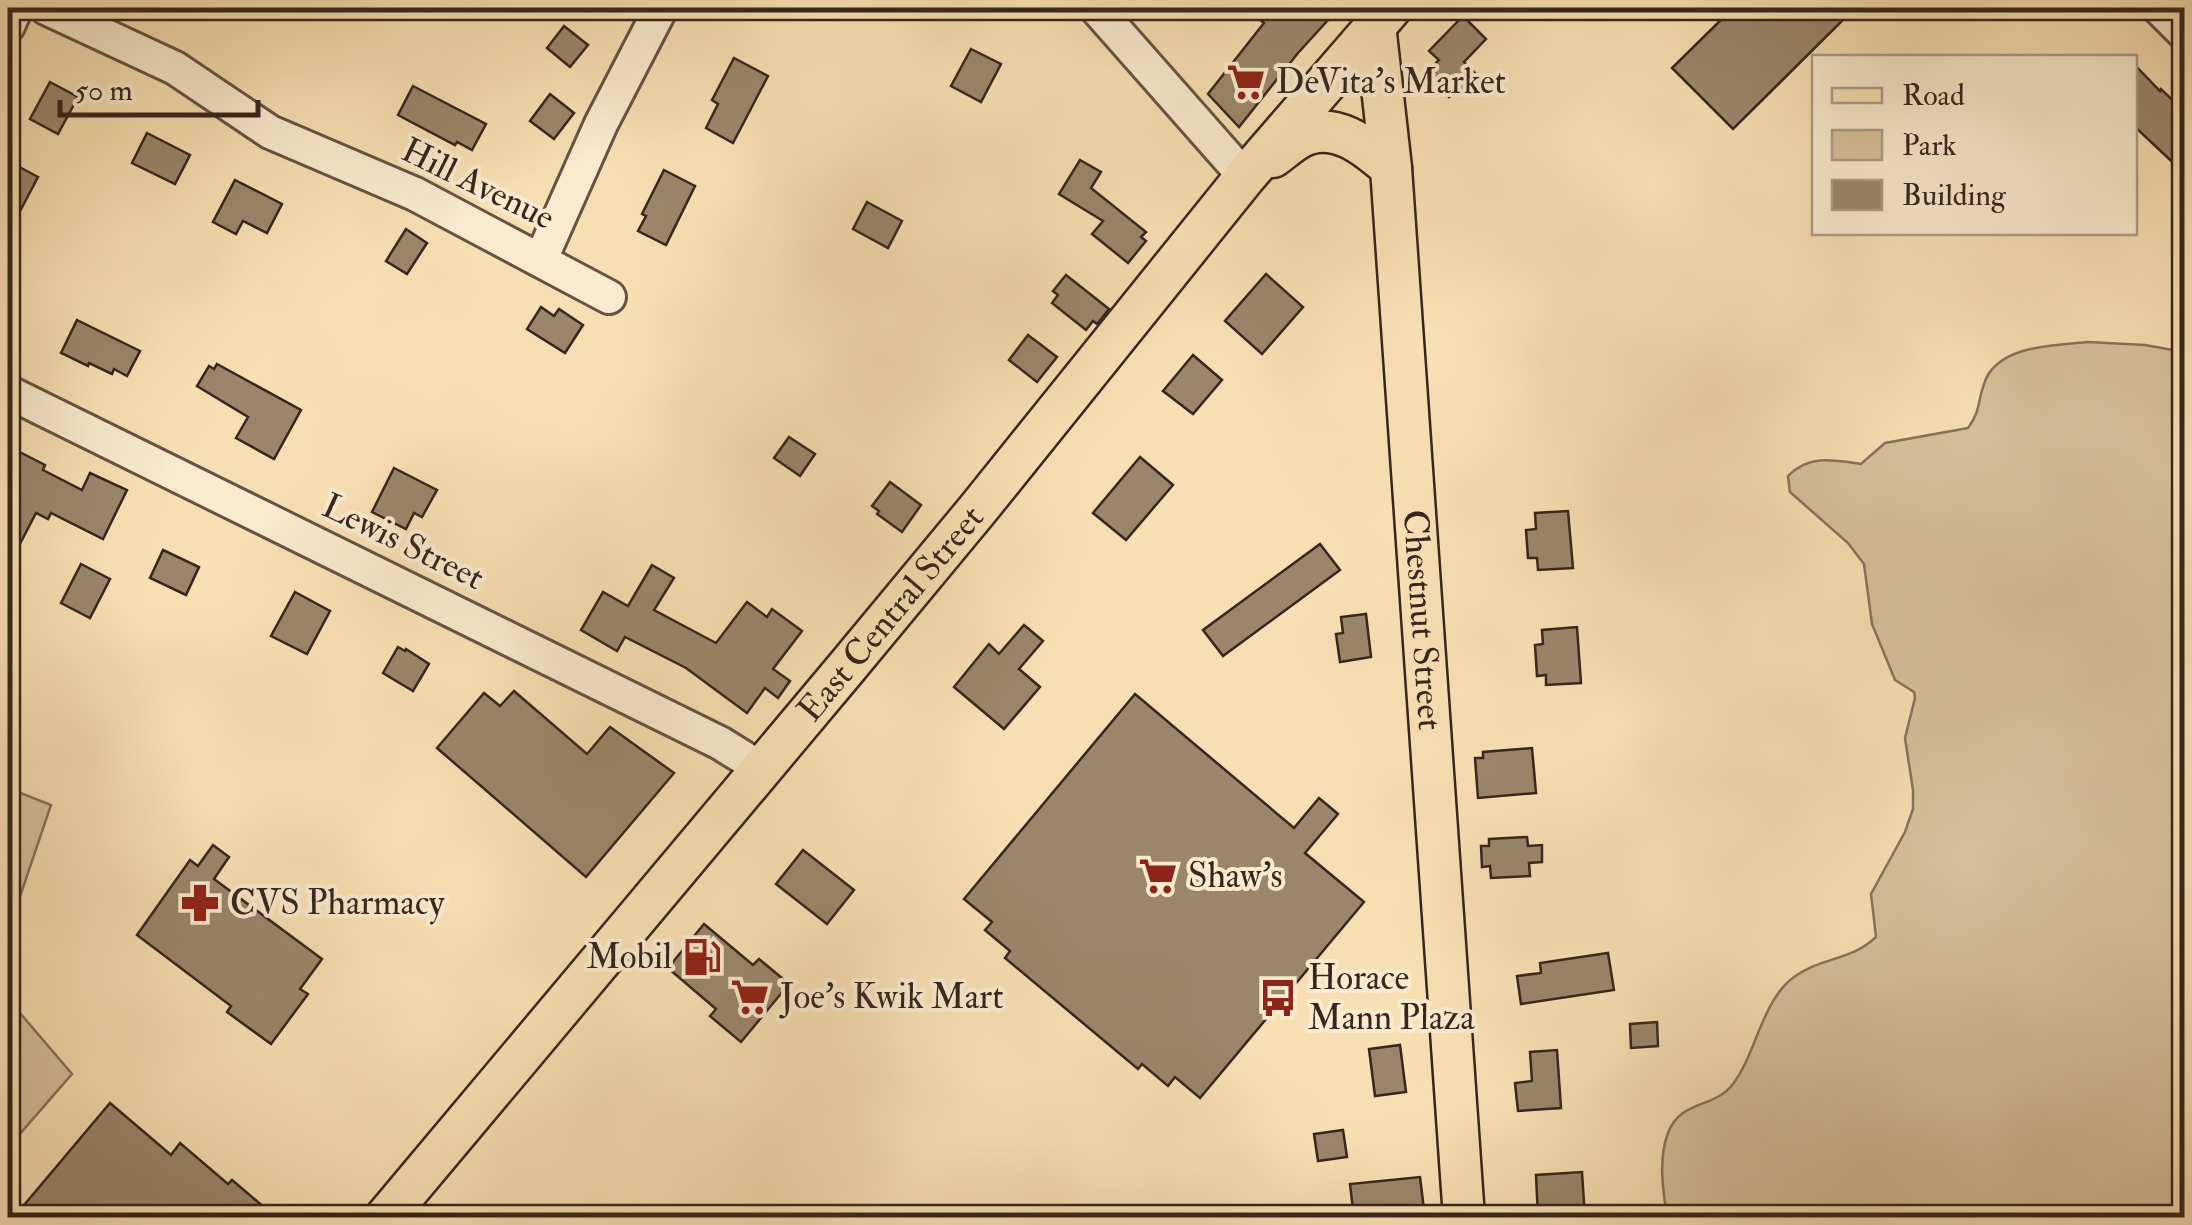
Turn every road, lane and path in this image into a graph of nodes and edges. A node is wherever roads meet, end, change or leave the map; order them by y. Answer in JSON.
{"nodes":[{"id":1,"x":16,"y":8,"type":"edge"},
{"id":2,"x":46,"y":8,"type":"edge"},
{"id":3,"x":661,"y":8,"type":"edge"},
{"id":4,"x":1096,"y":8,"type":"edge"},
{"id":5,"x":2159,"y":8,"type":"edge"},
{"id":6,"x":1381,"y":13,"type":"edge"},
{"id":7,"x":8,"y":26,"type":"edge"},
{"id":8,"x":2184,"y":33,"type":"edge"},
{"id":9,"x":1391,"y":168,"type":"junction"},
{"id":10,"x":1245,"y":177,"type":"junction"},
{"id":11,"x":541,"y":259,"type":"junction"},
{"id":12,"x":609,"y":296,"type":"dead end"},
{"id":13,"x":8,"y":392,"type":"edge"},
{"id":14,"x":762,"y":769,"type":"junction"},
{"id":15,"x":385,"y":1218,"type":"edge"},
{"id":16,"x":1464,"y":1218,"type":"edge"}],
"edges":[{"from":1,"to":7,"type":"street"},
{"from":2,"to":11,"type":"street","name":"Hill Avenue"},
{"from":3,"to":11,"type":"street"},
{"from":4,"to":10,"type":"street"},
{"from":5,"to":8,"type":"street"},
{"from":6,"to":9,"type":"main road","name":"Chestnut Street"},
{"from":6,"to":10,"type":"main road","name":"East Central Street"},
{"from":9,"to":10,"type":"main road"},
{"from":9,"to":16,"type":"main road","name":"Chestnut Street"},
{"from":10,"to":14,"type":"main road","name":"East Central Street"},
{"from":11,"to":12,"type":"street","name":"Hill Avenue"},
{"from":13,"to":14,"type":"street","name":"Lewis Street"},
{"from":14,"to":15,"type":"main road","name":"East Central Street"}]}
